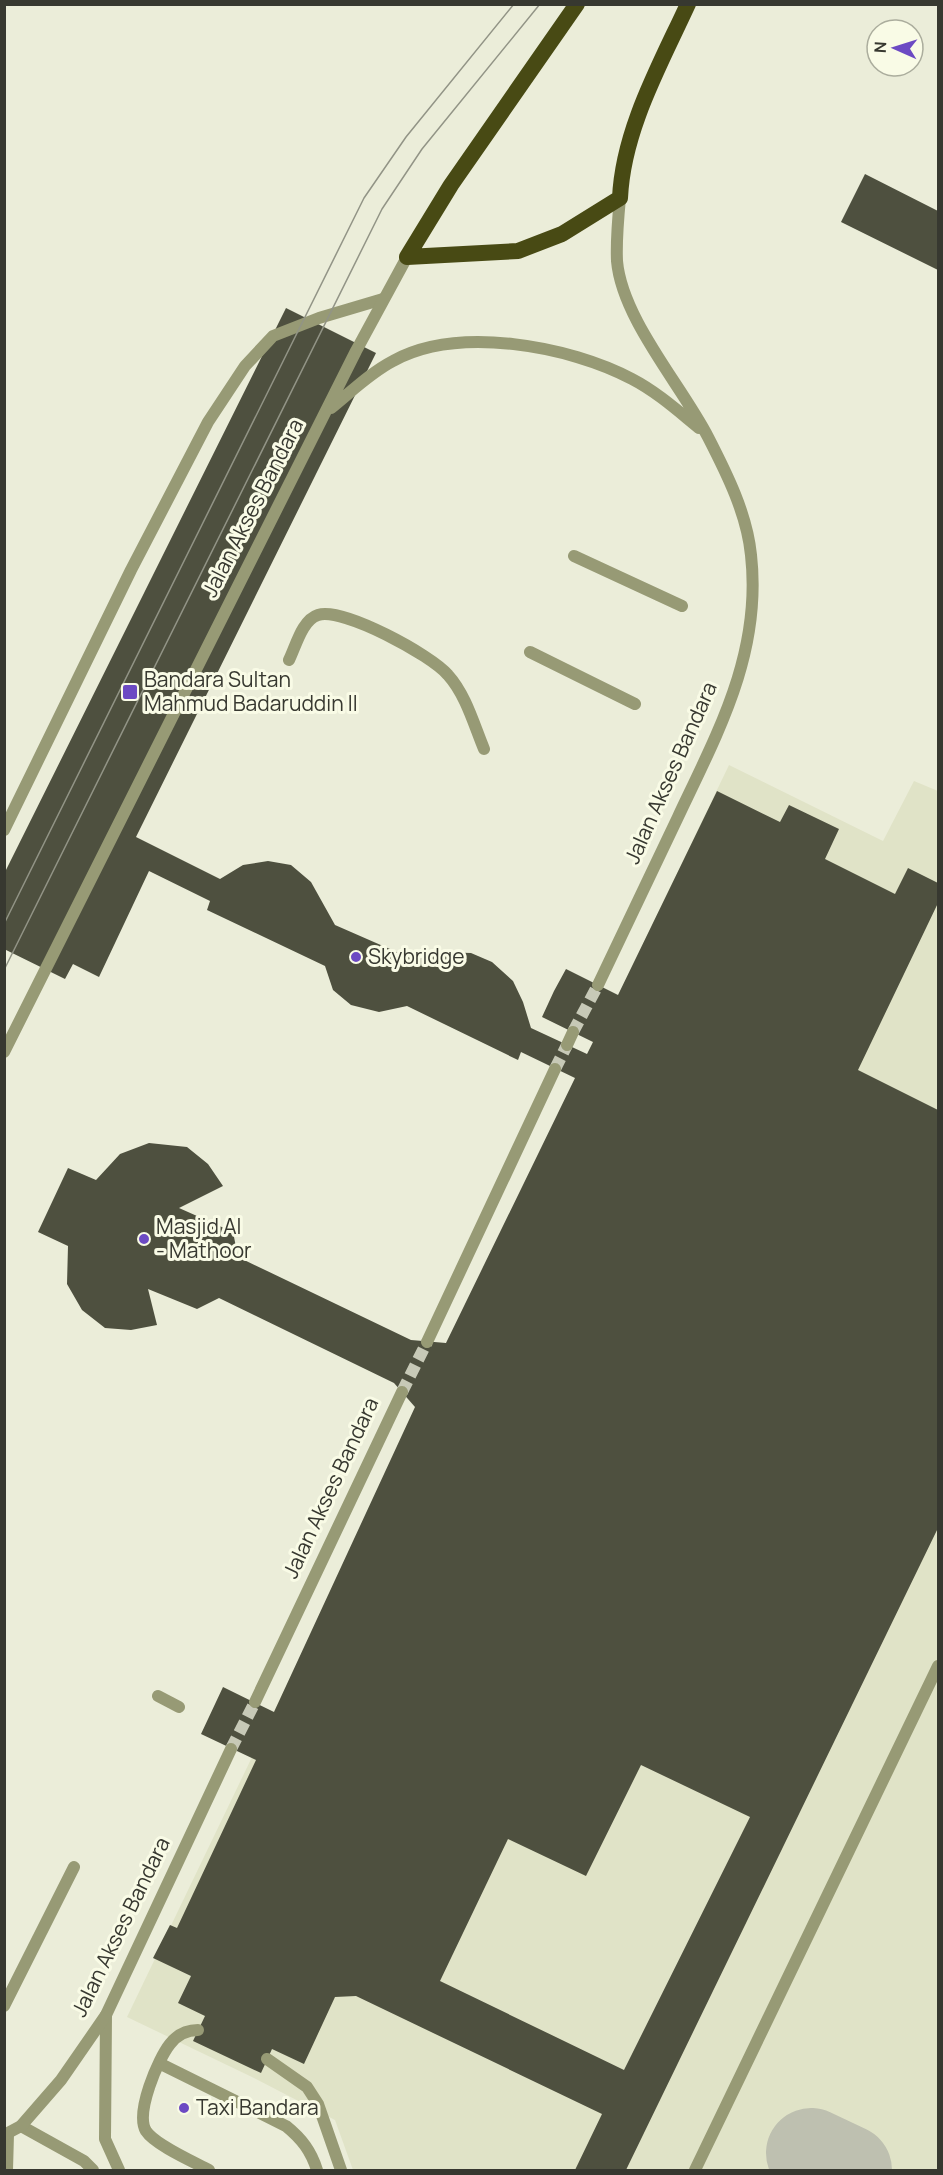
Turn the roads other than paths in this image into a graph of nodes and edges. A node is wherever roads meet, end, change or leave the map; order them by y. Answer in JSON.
{"nodes":[{"id":1,"x":576,"y":4,"type":"edge"},
{"id":2,"x":688,"y":4,"type":"edge"},
{"id":3,"x":620,"y":198,"type":"junction"},
{"id":4,"x":407,"y":257,"type":"junction"},
{"id":5,"x":384,"y":299,"type":"junction"},
{"id":6,"x":327,"y":410,"type":"junction"},
{"id":7,"x":707,"y":435,"type":"junction"},
{"id":8,"x":574,"y":556,"type":"dead end"},
{"id":9,"x":682,"y":606,"type":"dead end"},
{"id":10,"x":530,"y":652,"type":"dead end"},
{"id":11,"x":289,"y":660,"type":"dead end"},
{"id":12,"x":635,"y":704,"type":"dead end"},
{"id":13,"x":484,"y":749,"type":"dead end"},
{"id":14,"x":4,"y":830,"type":"edge"},
{"id":15,"x":598,"y":985,"type":"tunnel mouth"},
{"id":16,"x":573,"y":1032,"type":"tunnel mouth"},
{"id":17,"x":567,"y":1045,"type":"tunnel mouth"},
{"id":18,"x":4,"y":1052,"type":"edge"},
{"id":19,"x":555,"y":1069,"type":"tunnel mouth"},
{"id":20,"x":427,"y":1342,"type":"tunnel mouth"},
{"id":21,"x":402,"y":1392,"type":"tunnel mouth"},
{"id":22,"x":939,"y":1666,"type":"edge"},
{"id":23,"x":158,"y":1696,"type":"dead end"},
{"id":24,"x":255,"y":1702,"type":"tunnel mouth"},
{"id":25,"x":179,"y":1707,"type":"dead end"},
{"id":26,"x":231,"y":1749,"type":"tunnel mouth"},
{"id":27,"x":74,"y":1867,"type":"dead end"},
{"id":28,"x":4,"y":2006,"type":"edge"},
{"id":29,"x":106,"y":2015,"type":"junction"},
{"id":30,"x":198,"y":2030,"type":"dead end"},
{"id":31,"x":267,"y":2059,"type":"dead end"},
{"id":32,"x":159,"y":2063,"type":"junction"},
{"id":33,"x":21,"y":2126,"type":"junction"},
{"id":34,"x":6,"y":2135,"type":"edge"},
{"id":35,"x":8,"y":2170,"type":"edge"},
{"id":36,"x":93,"y":2170,"type":"edge"},
{"id":37,"x":119,"y":2170,"type":"edge"},
{"id":38,"x":209,"y":2170,"type":"edge"},
{"id":39,"x":317,"y":2170,"type":"edge"},
{"id":40,"x":341,"y":2170,"type":"edge"},
{"id":41,"x":694,"y":2170,"type":"edge"}],
"edges":[{"from":1,"to":4,"type":"highway","name":"Jalan Akses Bandara"},
{"from":2,"to":3,"type":"highway","name":"Jalan Akses Bandara"},
{"from":3,"to":4,"type":"highway"},
{"from":3,"to":7,"type":"street","name":"Jalan Akses Bandara"},
{"from":4,"to":5,"type":"street","name":"Jalan Akses Bandara"},
{"from":5,"to":6,"type":"street","name":"Jalan Akses Bandara"},
{"from":5,"to":14,"type":"street"},
{"from":6,"to":7,"type":"street"},
{"from":6,"to":18,"type":"street","name":"Jalan Akses Bandara"},
{"from":7,"to":15,"type":"street","name":"Jalan Akses Bandara"},
{"from":8,"to":9,"type":"street"},
{"from":10,"to":12,"type":"street"},
{"from":11,"to":13,"type":"street"},
{"from":16,"to":17,"type":"street"},
{"from":19,"to":20,"type":"street"},
{"from":21,"to":24,"type":"street","name":"Jalan Akses Bandara"},
{"from":22,"to":41,"type":"street"},
{"from":23,"to":25,"type":"street"},
{"from":26,"to":29,"type":"street","name":"Jalan Akses Bandara"},
{"from":27,"to":28,"type":"street"},
{"from":29,"to":33,"type":"street","name":"Jalan Akses Bandara"},
{"from":29,"to":37,"type":"street"},
{"from":30,"to":32,"type":"street"},
{"from":31,"to":40,"type":"street"},
{"from":32,"to":38,"type":"street"},
{"from":32,"to":39,"type":"street"},
{"from":33,"to":34,"type":"street","name":"Jalan Akses Bandara"},
{"from":33,"to":36,"type":"street"},
{"from":34,"to":35,"type":"street"}]}
